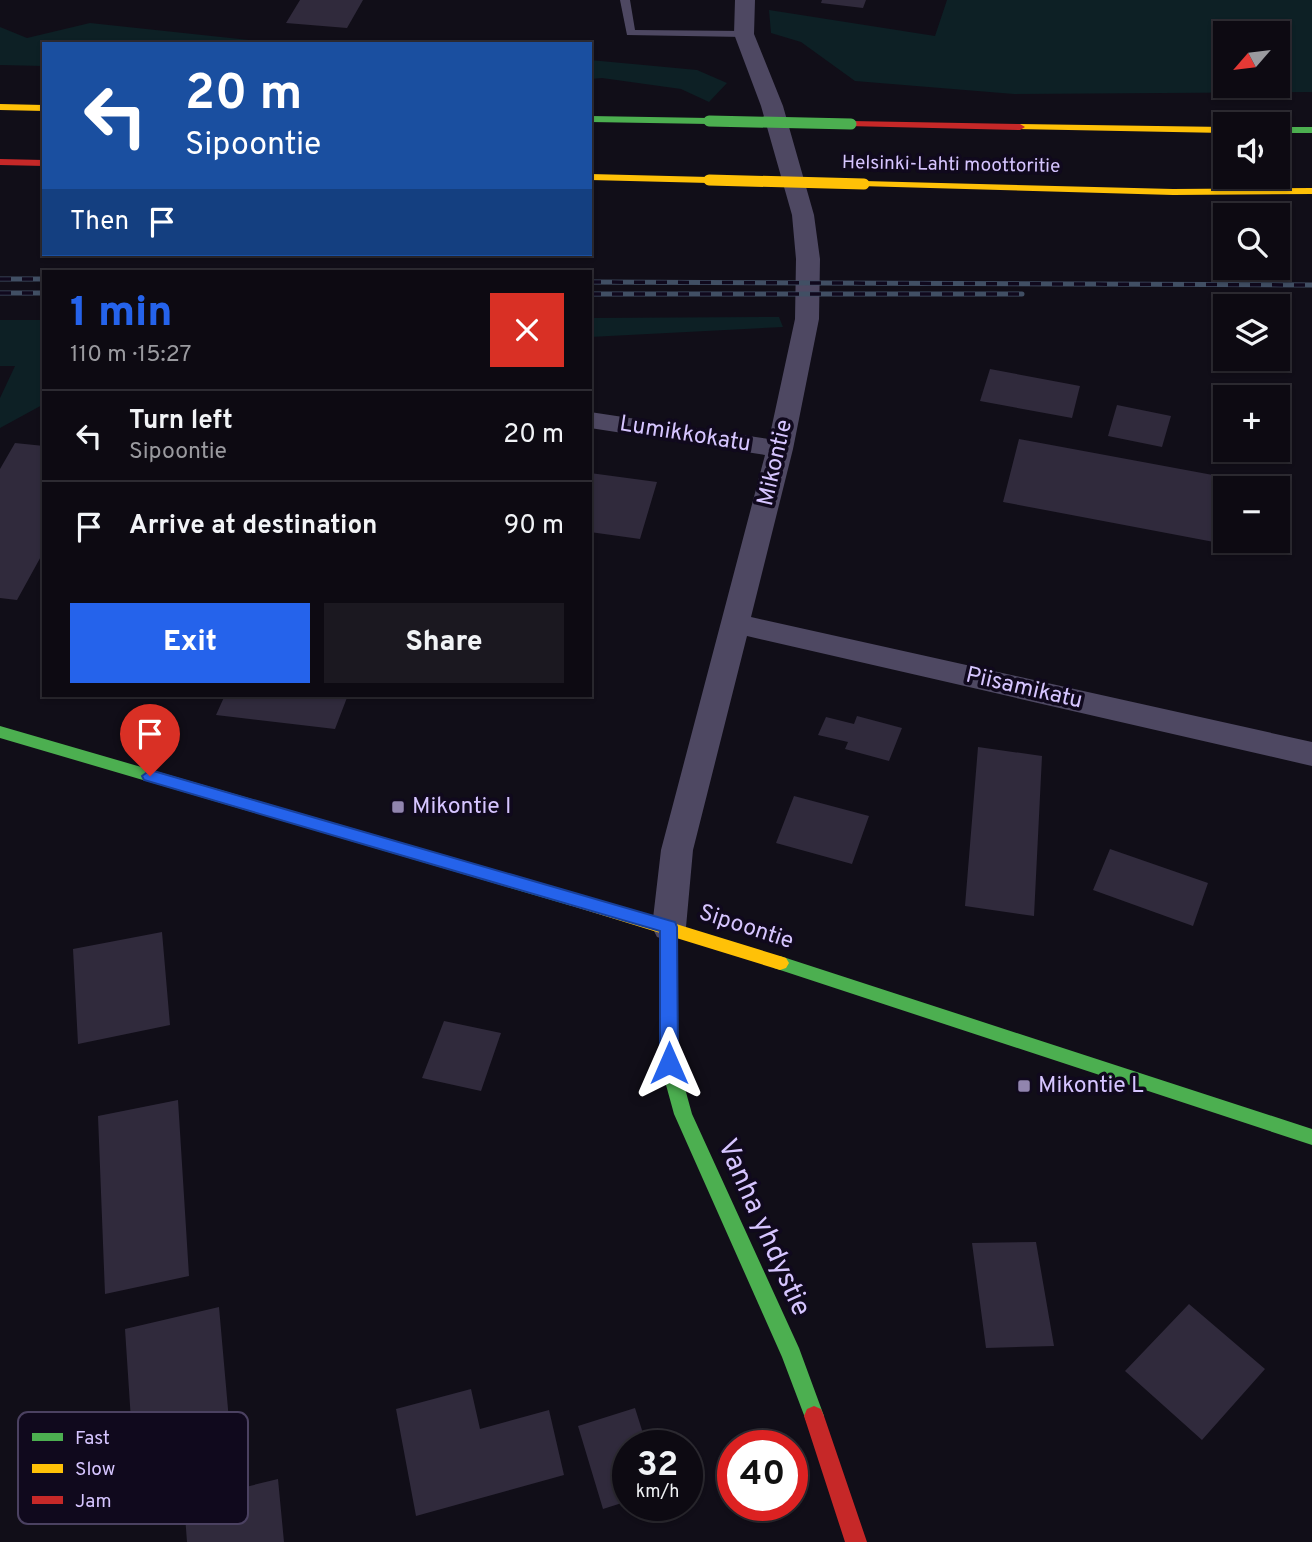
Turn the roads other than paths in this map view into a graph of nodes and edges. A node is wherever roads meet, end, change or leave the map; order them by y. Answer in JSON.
{"nodes":[{"id":1,"x":625,"y":0,"type":"edge"},
{"id":2,"x":745,"y":0,"type":"edge"},
{"id":3,"x":744,"y":34,"type":"junction"},
{"id":4,"x":0,"y":107,"type":"edge"},
{"id":5,"x":42,"y":108,"type":"edge"},
{"id":6,"x":592,"y":118,"type":"edge"},
{"id":7,"x":1213,"y":130,"type":"edge"},
{"id":8,"x":1290,"y":130,"type":"edge"},
{"id":9,"x":1312,"y":130,"type":"edge"},
{"id":10,"x":0,"y":162,"type":"edge"},
{"id":11,"x":42,"y":163,"type":"edge"},
{"id":12,"x":592,"y":177,"type":"edge"},
{"id":13,"x":1312,"y":191,"type":"edge"},
{"id":14,"x":592,"y":420,"type":"edge"},
{"id":15,"x":780,"y":449,"type":"junction"},
{"id":16,"x":737,"y":624,"type":"junction"},
{"id":17,"x":0,"y":732,"type":"edge"},
{"id":18,"x":1312,"y":754,"type":"edge"},
{"id":19,"x":668,"y":927,"type":"junction"},
{"id":20,"x":1312,"y":1137,"type":"edge"},
{"id":21,"x":856,"y":1542,"type":"edge"}],
"edges":[{"from":1,"to":3,"type":"lane"},
{"from":2,"to":3,"type":"street","name":"Mikontie"},
{"from":3,"to":15,"type":"street","name":"Mikontie"},
{"from":4,"to":5,"type":"main road"},
{"from":6,"to":7,"type":"main road","name":"Helsinki-Lahti moottoritie","bridge":true},
{"from":8,"to":9,"type":"main road"},
{"from":10,"to":11,"type":"main road"},
{"from":12,"to":13,"type":"main road","name":"Helsinki-Lahti moottoritie","bridge":true},
{"from":14,"to":15,"type":"street","name":"Lumikkokatu"},
{"from":15,"to":16,"type":"street","name":"Mikontie"},
{"from":16,"to":18,"type":"street","name":"Piisamikatu"},
{"from":16,"to":19,"type":"street","name":"Mikontie"},
{"from":17,"to":19,"type":"main road","name":"Sipoontie"},
{"from":19,"to":20,"type":"main road","name":"Sipoontie"},
{"from":19,"to":21,"type":"main road","name":"Vanha yhdystie"}]}
